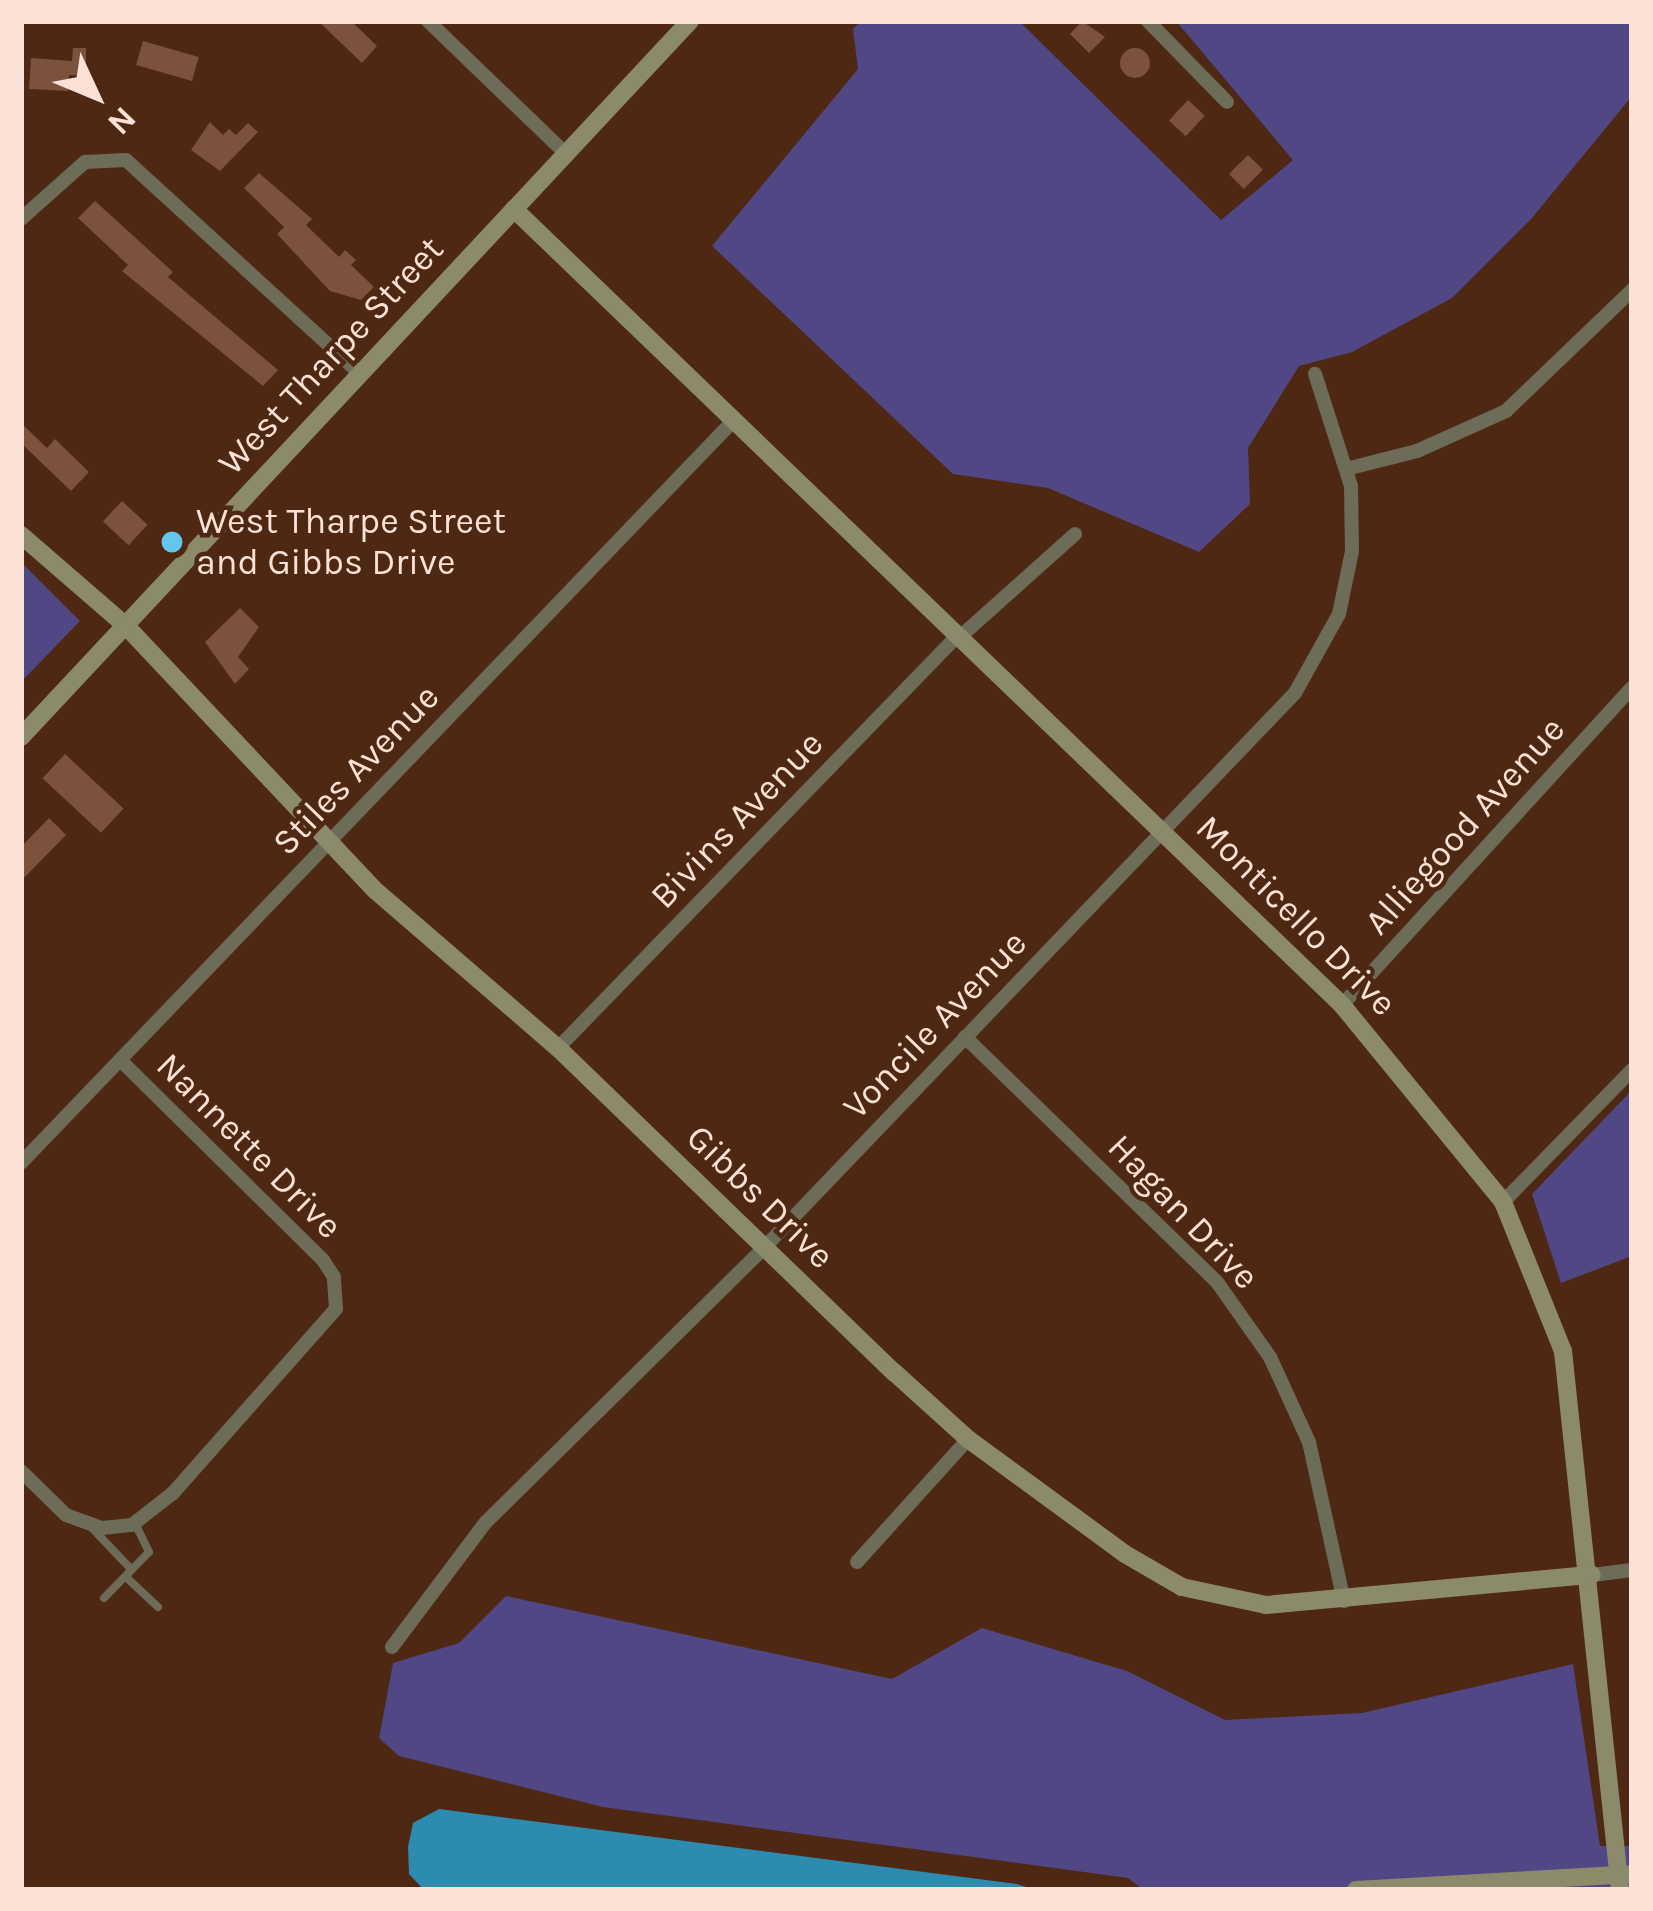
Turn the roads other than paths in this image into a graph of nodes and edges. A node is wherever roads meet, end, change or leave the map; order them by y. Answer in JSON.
{"nodes":[{"id":1,"x":428,"y":21,"type":"edge"},
{"id":2,"x":690,"y":21,"type":"edge"},
{"id":3,"x":1148,"y":21,"type":"edge"},
{"id":4,"x":1227,"y":103,"type":"dead end"},
{"id":5,"x":565,"y":153,"type":"junction"},
{"id":6,"x":514,"y":209,"type":"junction"},
{"id":7,"x":21,"y":219,"type":"edge"},
{"id":8,"x":1632,"y":290,"type":"edge"},
{"id":9,"x":359,"y":373,"type":"junction"},
{"id":10,"x":1316,"y":374,"type":"dead end"},
{"id":11,"x":735,"y":419,"type":"junction"},
{"id":12,"x":1346,"y":469,"type":"junction"},
{"id":13,"x":1075,"y":534,"type":"dead end"},
{"id":14,"x":21,"y":535,"type":"edge"},
{"id":15,"x":127,"y":626,"type":"junction"},
{"id":16,"x":960,"y":634,"type":"junction"},
{"id":17,"x":1632,"y":687,"type":"edge"},
{"id":18,"x":21,"y":737,"type":"edge"},
{"id":19,"x":1162,"y":830,"type":"junction"},
{"id":20,"x":331,"y":840,"type":"junction"},
{"id":21,"x":1342,"y":1005,"type":"junction"},
{"id":22,"x":965,"y":1037,"type":"junction"},
{"id":23,"x":558,"y":1048,"type":"junction"},
{"id":24,"x":120,"y":1060,"type":"junction"},
{"id":25,"x":1632,"y":1070,"type":"edge"},
{"id":26,"x":21,"y":1163,"type":"edge"},
{"id":27,"x":1503,"y":1202,"type":"junction"},
{"id":28,"x":764,"y":1248,"type":"junction"},
{"id":29,"x":968,"y":1438,"type":"junction"},
{"id":30,"x":21,"y":1471,"type":"edge"},
{"id":31,"x":135,"y":1522,"type":"junction"},
{"id":32,"x":90,"y":1526,"type":"junction"},
{"id":33,"x":856,"y":1562,"type":"dead end"},
{"id":34,"x":1632,"y":1570,"type":"edge"},
{"id":35,"x":129,"y":1574,"type":"junction"},
{"id":36,"x":1592,"y":1575,"type":"junction"},
{"id":37,"x":104,"y":1598,"type":"dead end"},
{"id":38,"x":1344,"y":1601,"type":"junction"},
{"id":39,"x":158,"y":1607,"type":"dead end"},
{"id":40,"x":392,"y":1647,"type":"dead end"},
{"id":41,"x":1624,"y":1880,"type":"edge"},
{"id":42,"x":1480,"y":1886,"type":"edge"},
{"id":43,"x":1374,"y":1889,"type":"edge"},
{"id":44,"x":1356,"y":1890,"type":"edge"}],
"edges":[{"from":1,"to":5,"type":"street"},
{"from":2,"to":5,"type":"street","name":"West Tharpe Street"},
{"from":3,"to":4,"type":"street"},
{"from":5,"to":6,"type":"street","name":"West Tharpe Street"},
{"from":6,"to":9,"type":"street","name":"West Tharpe Street"},
{"from":6,"to":11,"type":"street","name":"Monticello Drive"},
{"from":7,"to":9,"type":"street"},
{"from":8,"to":12,"type":"street"},
{"from":9,"to":15,"type":"street","name":"West Tharpe Street"},
{"from":10,"to":12,"type":"street","name":"Voncile Avenue"},
{"from":11,"to":16,"type":"street","name":"Monticello Drive"},
{"from":11,"to":20,"type":"street","name":"Stiles Avenue"},
{"from":12,"to":19,"type":"street","name":"Voncile Avenue"},
{"from":13,"to":16,"type":"street","name":"Bivins Avenue"},
{"from":14,"to":15,"type":"street","name":"Gibbs Drive"},
{"from":15,"to":18,"type":"street","name":"West Tharpe Street"},
{"from":15,"to":20,"type":"street","name":"Gibbs Drive"},
{"from":16,"to":19,"type":"street","name":"Monticello Drive"},
{"from":16,"to":23,"type":"street","name":"Bivins Avenue"},
{"from":17,"to":21,"type":"street","name":"Alliegood Avenue"},
{"from":19,"to":21,"type":"street","name":"Monticello Drive"},
{"from":19,"to":22,"type":"street","name":"Voncile Avenue"},
{"from":20,"to":23,"type":"street","name":"Gibbs Drive"},
{"from":20,"to":24,"type":"street","name":"Stiles Avenue"},
{"from":21,"to":27,"type":"street","name":"Monticello Drive"},
{"from":22,"to":28,"type":"street","name":"Voncile Avenue"},
{"from":22,"to":38,"type":"street","name":"Hagan Drive"},
{"from":23,"to":28,"type":"street","name":"Gibbs Drive"},
{"from":24,"to":26,"type":"street","name":"Stiles Avenue"},
{"from":24,"to":31,"type":"street","name":"Nannette Drive"},
{"from":25,"to":27,"type":"street"},
{"from":27,"to":36,"type":"street","name":"Monticello Drive"},
{"from":28,"to":29,"type":"street","name":"Gibbs Drive"},
{"from":28,"to":40,"type":"street","name":"Voncile Avenue"},
{"from":29,"to":33,"type":"street"},
{"from":29,"to":38,"type":"street","name":"Gibbs Drive"},
{"from":30,"to":32,"type":"street"},
{"from":31,"to":32,"type":"street"},
{"from":31,"to":35,"type":"lane"},
{"from":32,"to":35,"type":"lane"},
{"from":34,"to":36,"type":"street"},
{"from":35,"to":37,"type":"lane"},
{"from":35,"to":39,"type":"lane"},
{"from":36,"to":38,"type":"street","name":"Gibbs Drive"},
{"from":36,"to":41,"type":"street","name":"Monticello Drive"},
{"from":41,"to":42,"type":"street"},
{"from":42,"to":43,"type":"street"},
{"from":43,"to":44,"type":"street"}]}
